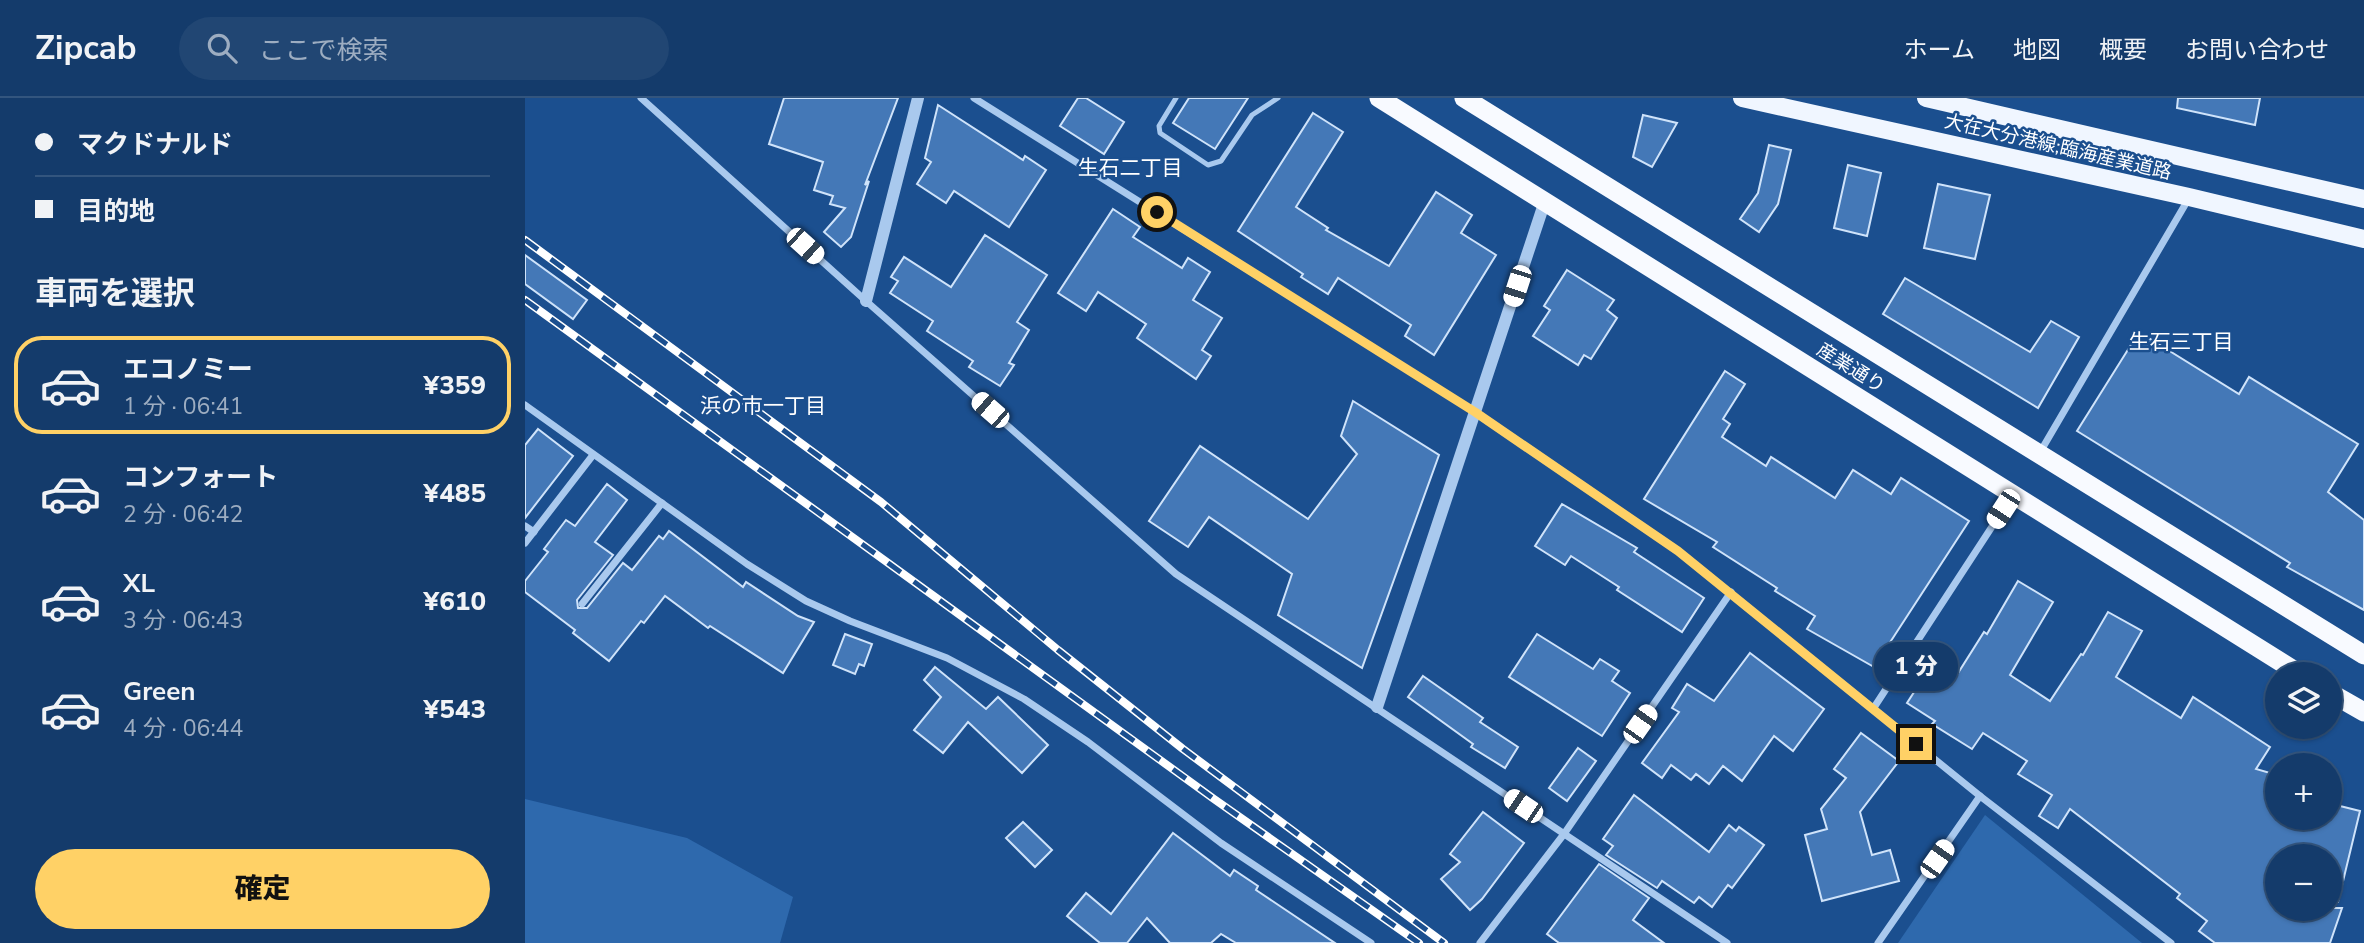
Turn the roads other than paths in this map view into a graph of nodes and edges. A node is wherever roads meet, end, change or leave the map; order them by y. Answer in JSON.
{"nodes":[{"id":1,"x":641,"y":98,"type":"edge"},
{"id":2,"x":918,"y":98,"type":"edge"},
{"id":3,"x":974,"y":98,"type":"edge"},
{"id":4,"x":1177,"y":98,"type":"edge"},
{"id":5,"x":1278,"y":98,"type":"edge"},
{"id":6,"x":1379,"y":98,"type":"edge"},
{"id":7,"x":1464,"y":98,"type":"edge"},
{"id":8,"x":1742,"y":98,"type":"edge"},
{"id":9,"x":1926,"y":98,"type":"edge"},
{"id":10,"x":2189,"y":197,"type":"junction"},
{"id":11,"x":2364,"y":199,"type":"edge"},
{"id":12,"x":1544,"y":204,"type":"junction"},
{"id":13,"x":2364,"y":239,"type":"edge"},
{"id":14,"x":866,"y":301,"type":"junction"},
{"id":15,"x":525,"y":405,"type":"edge"},
{"id":16,"x":1475,"y":412,"type":"junction"},
{"id":17,"x":593,"y":455,"type":"junction"},
{"id":18,"x":2038,"y":455,"type":"junction"},
{"id":19,"x":2012,"y":496,"type":"junction"},
{"id":20,"x":662,"y":503,"type":"junction"},
{"id":21,"x":525,"y":526,"type":"edge"},
{"id":22,"x":534,"y":532,"type":"junction"},
{"id":23,"x":525,"y":544,"type":"edge"},
{"id":24,"x":1731,"y":592,"type":"junction"},
{"id":25,"x":582,"y":604,"type":"dead end"},
{"id":26,"x":2364,"y":655,"type":"edge"},
{"id":27,"x":2281,"y":662,"type":"edge"},
{"id":28,"x":2342,"y":699,"type":"edge"},
{"id":29,"x":1377,"y":707,"type":"junction"},
{"id":30,"x":1873,"y":709,"type":"junction"},
{"id":31,"x":2364,"y":712,"type":"edge"},
{"id":32,"x":1980,"y":796,"type":"junction"},
{"id":33,"x":1564,"y":834,"type":"junction"},
{"id":34,"x":1371,"y":943,"type":"edge"},
{"id":35,"x":1480,"y":943,"type":"edge"},
{"id":36,"x":1727,"y":943,"type":"edge"},
{"id":37,"x":1878,"y":943,"type":"edge"},
{"id":38,"x":2171,"y":943,"type":"edge"}],
"edges":[{"from":1,"to":14,"type":"street"},
{"from":2,"to":14,"type":"street"},
{"from":3,"to":16,"type":"street"},
{"from":4,"to":5,"type":"lane"},
{"from":6,"to":12,"type":"highway","name":"産業通り"},
{"from":7,"to":18,"type":"highway","name":"産業通り"},
{"from":8,"to":10,"type":"main road","name":"大在大分港線;臨海産業道路"},
{"from":9,"to":11,"type":"main road","name":"大在大分港線;臨海産業道路"},
{"from":10,"to":13,"type":"main road","name":"大在大分港線;臨海産業道路"},
{"from":10,"to":18,"type":"street"},
{"from":12,"to":16,"type":"street"},
{"from":12,"to":19,"type":"highway","name":"産業通り"},
{"from":14,"to":29,"type":"street"},
{"from":15,"to":17,"type":"street"},
{"from":16,"to":24,"type":"street"},
{"from":16,"to":29,"type":"street"},
{"from":17,"to":20,"type":"street"},
{"from":17,"to":22,"type":"street"},
{"from":18,"to":26,"type":"highway","name":"産業通り"},
{"from":19,"to":27,"type":"highway","name":"産業通り"},
{"from":19,"to":30,"type":"street"},
{"from":20,"to":25,"type":"street"},
{"from":20,"to":34,"type":"street"},
{"from":21,"to":22,"type":"street"},
{"from":22,"to":23,"type":"street"},
{"from":24,"to":30,"type":"street"},
{"from":24,"to":33,"type":"street"},
{"from":28,"to":31,"type":"highway"},
{"from":29,"to":33,"type":"street"},
{"from":30,"to":32,"type":"street"},
{"from":32,"to":37,"type":"street"},
{"from":32,"to":38,"type":"street"},
{"from":33,"to":35,"type":"street"},
{"from":33,"to":36,"type":"street"}]}
